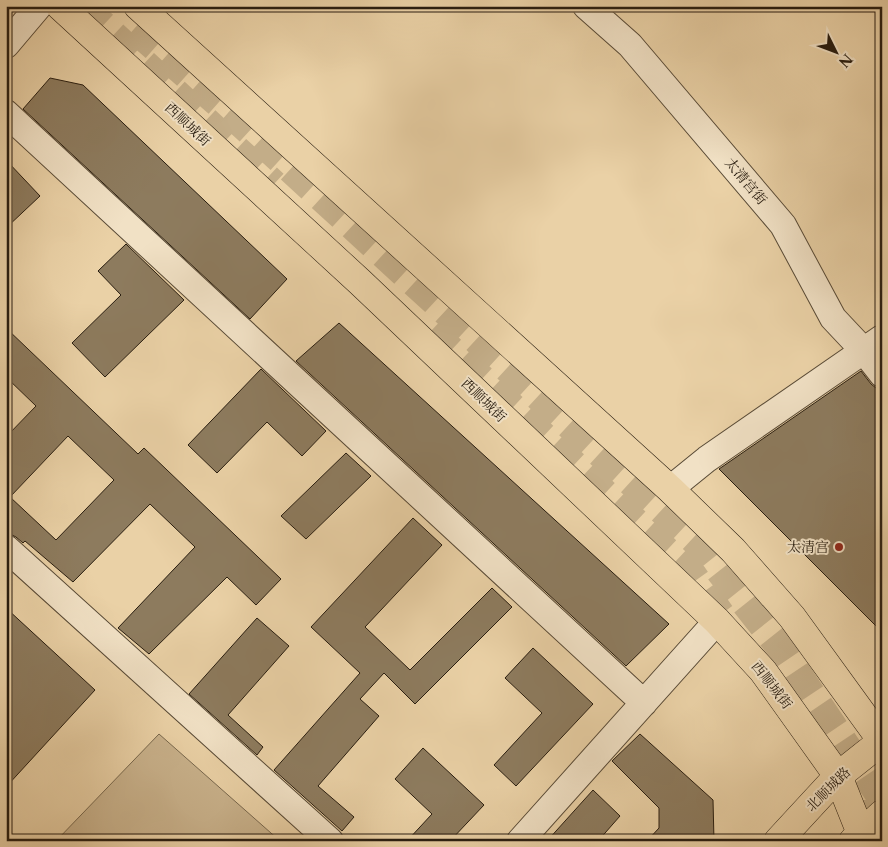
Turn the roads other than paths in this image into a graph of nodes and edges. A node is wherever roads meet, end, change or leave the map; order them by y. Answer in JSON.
{"nodes":[{"id":1,"x":39,"y":6,"type":"edge"},
{"id":2,"x":60,"y":6,"type":"edge"},
{"id":3,"x":138,"y":6,"type":"edge"},
{"id":4,"x":586,"y":6,"type":"edge"},
{"id":5,"x":6,"y":45,"type":"edge"},
{"id":6,"x":6,"y":113,"type":"edge"},
{"id":7,"x":873,"y":344,"type":"edge"},
{"id":8,"x":882,"y":374,"type":"edge"},
{"id":9,"x":670,"y":489,"type":"junction"},
{"id":10,"x":6,"y":548,"type":"edge"},
{"id":11,"x":717,"y":621,"type":"junction"},
{"id":12,"x":644,"y":703,"type":"junction"},
{"id":13,"x":882,"y":741,"type":"edge"},
{"id":14,"x":838,"y":776,"type":"junction"},
{"id":15,"x":882,"y":814,"type":"edge"},
{"id":16,"x":860,"y":838,"type":"edge"},
{"id":17,"x":330,"y":841,"type":"edge"},
{"id":18,"x":520,"y":841,"type":"edge"},
{"id":19,"x":778,"y":841,"type":"edge"}],
"edges":[{"from":1,"to":5,"type":"street"},
{"from":2,"to":11,"type":"main road","name":"西顺城街"},
{"from":3,"to":9,"type":"main road"},
{"from":4,"to":7,"type":"street","name":"太清宫街"},
{"from":6,"to":12,"type":"street"},
{"from":7,"to":8,"type":"street","name":"太清宫街"},
{"from":7,"to":9,"type":"street"},
{"from":9,"to":13,"type":"main road"},
{"from":10,"to":17,"type":"street"},
{"from":11,"to":12,"type":"street"},
{"from":11,"to":14,"type":"main road","name":"西顺城街"},
{"from":12,"to":18,"type":"street"},
{"from":13,"to":14,"type":"main road","name":"北顺城路"},
{"from":14,"to":16,"type":"main road","name":"西顺城街"},
{"from":14,"to":19,"type":"main road","name":"北顺城路"},
{"from":15,"to":16,"type":"main road"}]}
